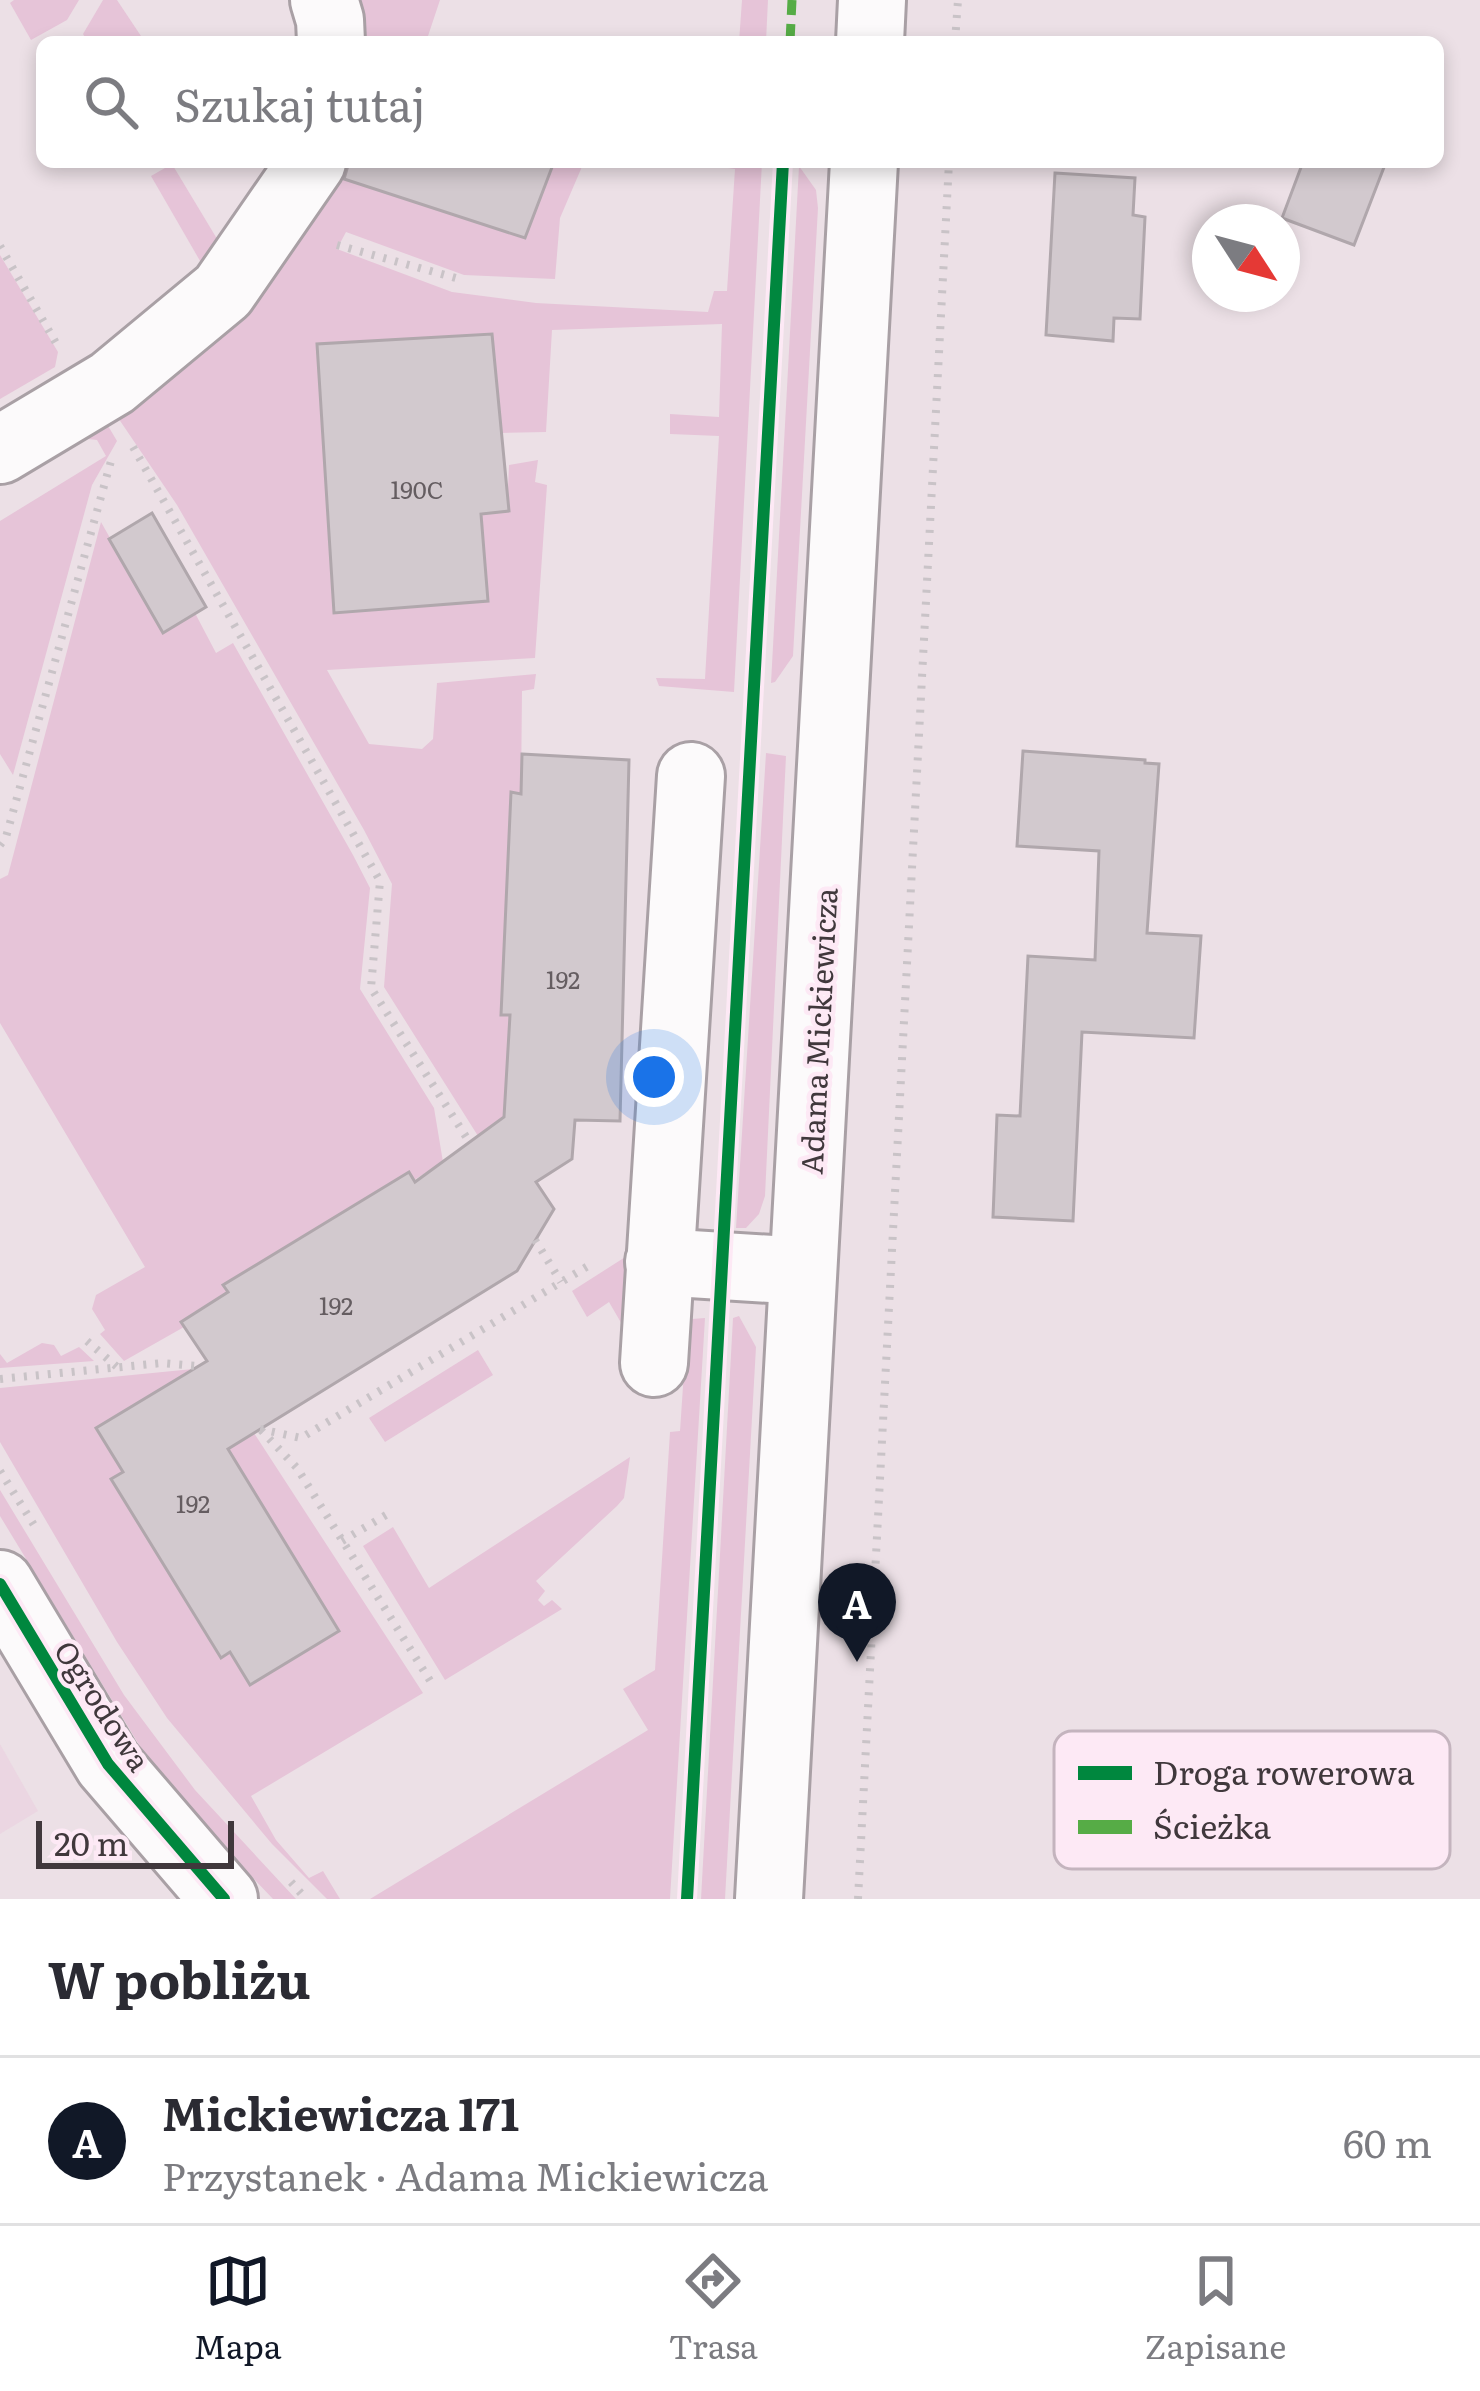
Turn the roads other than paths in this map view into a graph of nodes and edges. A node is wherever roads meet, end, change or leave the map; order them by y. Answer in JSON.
{"nodes":[{"id":1,"x":324,"y":0,"type":"edge"},
{"id":2,"x":872,"y":0,"type":"edge"},
{"id":3,"x":331,"y":36,"type":"edge"},
{"id":4,"x":870,"y":36,"type":"edge"},
{"id":5,"x":308,"y":168,"type":"edge"},
{"id":6,"x":864,"y":168,"type":"edge"},
{"id":7,"x":0,"y":450,"type":"edge"},
{"id":8,"x":691,"y":776,"type":"dead end"},
{"id":9,"x":660,"y":1242,"type":"junction"},
{"id":10,"x":803,"y":1271,"type":"junction"},
{"id":11,"x":654,"y":1363,"type":"dead end"},
{"id":12,"x":0,"y":1584,"type":"edge"},
{"id":13,"x":224,"y":1899,"type":"edge"},
{"id":14,"x":769,"y":1899,"type":"edge"}],
"edges":[{"from":1,"to":3,"type":"main road"},
{"from":2,"to":4,"type":"main road"},
{"from":5,"to":7,"type":"main road"},
{"from":6,"to":10,"type":"main road","name":"Adama Mickiewicza"},
{"from":8,"to":9,"type":"main road"},
{"from":9,"to":10,"type":"main road"},
{"from":9,"to":11,"type":"main road"},
{"from":10,"to":14,"type":"main road","name":"Adama Mickiewicza"},
{"from":12,"to":13,"type":"main road","name":"Ogrodowa"}]}
